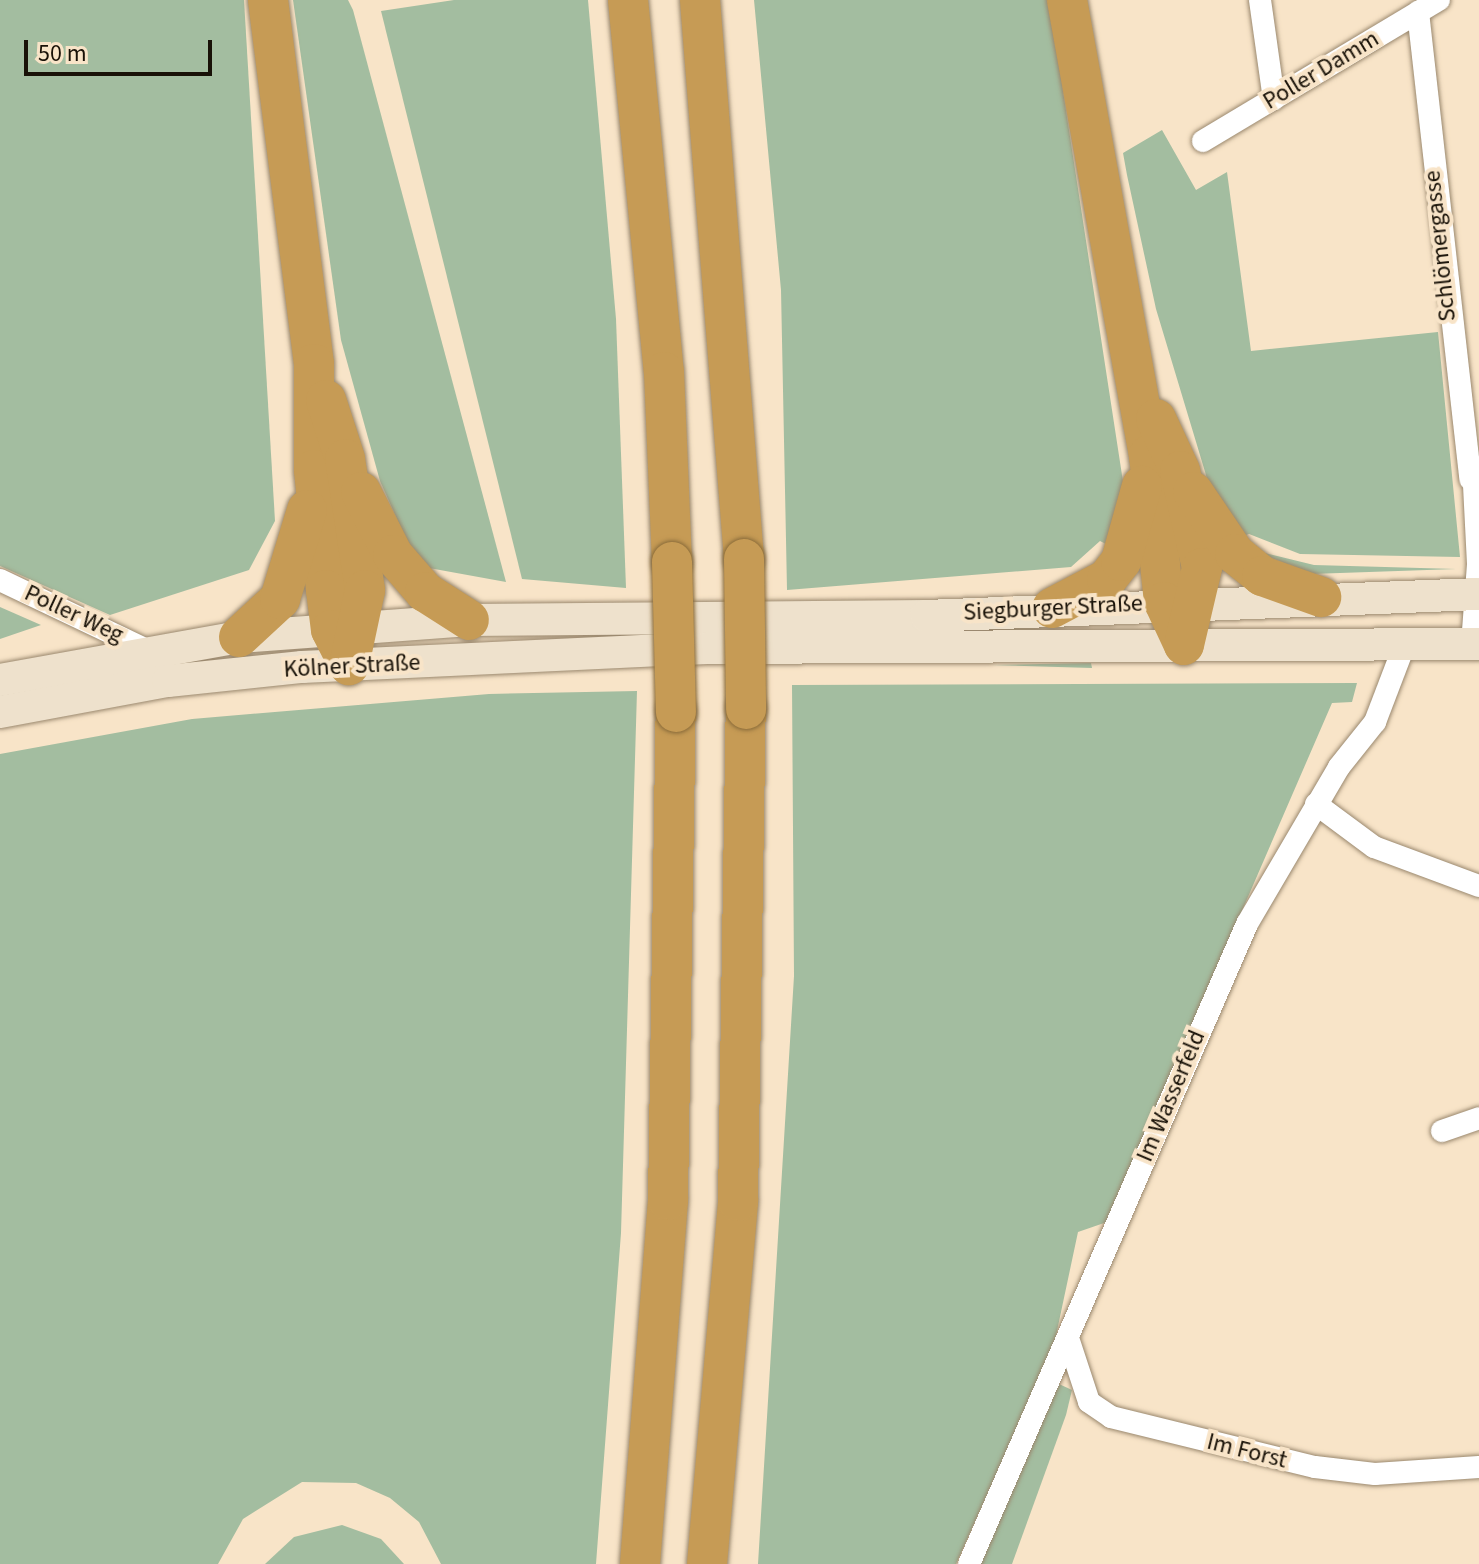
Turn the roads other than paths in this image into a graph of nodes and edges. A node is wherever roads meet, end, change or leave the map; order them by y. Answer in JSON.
{"nodes":[{"id":1,"x":268,"y":0,"type":"edge"},
{"id":2,"x":628,"y":0,"type":"edge"},
{"id":3,"x":700,"y":0,"type":"edge"},
{"id":4,"x":1067,"y":0,"type":"edge"},
{"id":5,"x":1260,"y":0,"type":"edge"},
{"id":6,"x":1439,"y":0,"type":"edge"},
{"id":7,"x":1418,"y":12,"type":"junction"},
{"id":8,"x":1274,"y":99,"type":"junction"},
{"id":9,"x":1203,"y":141,"type":"dead end"},
{"id":10,"x":1479,"y":440,"type":"edge"},
{"id":11,"x":1164,"y":463,"type":"junction"},
{"id":12,"x":329,"y":464,"type":"junction"},
{"id":13,"x":1470,"y":479,"type":"junction"},
{"id":14,"x":0,"y":580,"type":"edge"},
{"id":15,"x":1477,"y":594,"type":"edge"},
{"id":16,"x":1321,"y":597,"type":"junction"},
{"id":17,"x":1180,"y":602,"type":"junction"},
{"id":18,"x":1052,"y":608,"type":"junction"},
{"id":19,"x":469,"y":620,"type":"junction"},
{"id":20,"x":628,"y":621,"type":"joint"},
{"id":21,"x":239,"y":637,"type":"junction"},
{"id":22,"x":346,"y":641,"type":"junction"},
{"id":23,"x":1476,"y":644,"type":"edge"},
{"id":24,"x":1184,"y":645,"type":"junction"},
{"id":25,"x":1404,"y":646,"type":"junction"},
{"id":26,"x":707,"y":648,"type":"joint"},
{"id":27,"x":147,"y":650,"type":"junction"},
{"id":28,"x":0,"y":680,"type":"edge"},
{"id":29,"x":0,"y":712,"type":"edge"},
{"id":30,"x":1316,"y":804,"type":"junction"},
{"id":31,"x":1479,"y":886,"type":"edge"},
{"id":32,"x":1479,"y":1118,"type":"edge"},
{"id":33,"x":1442,"y":1131,"type":"dead end"},
{"id":34,"x":1068,"y":1338,"type":"junction"},
{"id":35,"x":1479,"y":1467,"type":"edge"},
{"id":36,"x":640,"y":1564,"type":"edge"},
{"id":37,"x":707,"y":1564,"type":"edge"},
{"id":38,"x":969,"y":1564,"type":"edge"}],
"edges":[{"from":1,"to":12,"type":"highway"},
{"from":2,"to":36,"type":"highway","bridge":true},
{"from":3,"to":37,"type":"highway","bridge":true},
{"from":4,"to":11,"type":"highway"},
{"from":5,"to":8,"type":"street"},
{"from":6,"to":7,"type":"street","name":"Poller Damm"},
{"from":7,"to":8,"type":"street","name":"Poller Damm"},
{"from":7,"to":13,"type":"street","name":"Schlömergasse"},
{"from":8,"to":9,"type":"street","name":"Poller Damm"},
{"from":10,"to":13,"type":"street"},
{"from":11,"to":16,"type":"highway"},
{"from":11,"to":17,"type":"highway"},
{"from":11,"to":18,"type":"highway"},
{"from":12,"to":19,"type":"highway"},
{"from":12,"to":21,"type":"highway"},
{"from":12,"to":22,"type":"highway"},
{"from":13,"to":15,"type":"street"},
{"from":14,"to":27,"type":"street","name":"Poller Weg"},
{"from":15,"to":16,"type":"main road","name":"Siegburger Straße"},
{"from":15,"to":23,"type":"street"},
{"from":16,"to":17,"type":"main road","name":"Siegburger Straße"},
{"from":17,"to":18,"type":"main road","name":"Siegburger Straße"},
{"from":17,"to":24,"type":"highway"},
{"from":18,"to":20,"type":"main road","name":"Siegburger Straße"},
{"from":19,"to":20,"type":"main road","name":"Kölner Straße"},
{"from":19,"to":22,"type":"main road","name":"Kölner Straße"},
{"from":21,"to":22,"type":"main road","name":"Kölner Straße"},
{"from":21,"to":27,"type":"main road","name":"Kölner Straße"},
{"from":22,"to":26,"type":"main road","name":"Kölner Straße"},
{"from":22,"to":29,"type":"main road","name":"Kölner Straße"},
{"from":23,"to":25,"type":"main road","name":"Siegburger Straße"},
{"from":24,"to":25,"type":"main road","name":"Siegburger Straße"},
{"from":24,"to":26,"type":"main road","name":"Siegburger Straße"},
{"from":25,"to":30,"type":"street","name":"Im Wasserfeld"},
{"from":27,"to":28,"type":"main road","name":"Kölner Straße"},
{"from":30,"to":31,"type":"street"},
{"from":30,"to":34,"type":"street","name":"Im Wasserfeld"},
{"from":32,"to":33,"type":"street"},
{"from":34,"to":35,"type":"street","name":"Im Forst"},
{"from":34,"to":38,"type":"street","name":"Im Wasserfeld"}]}
